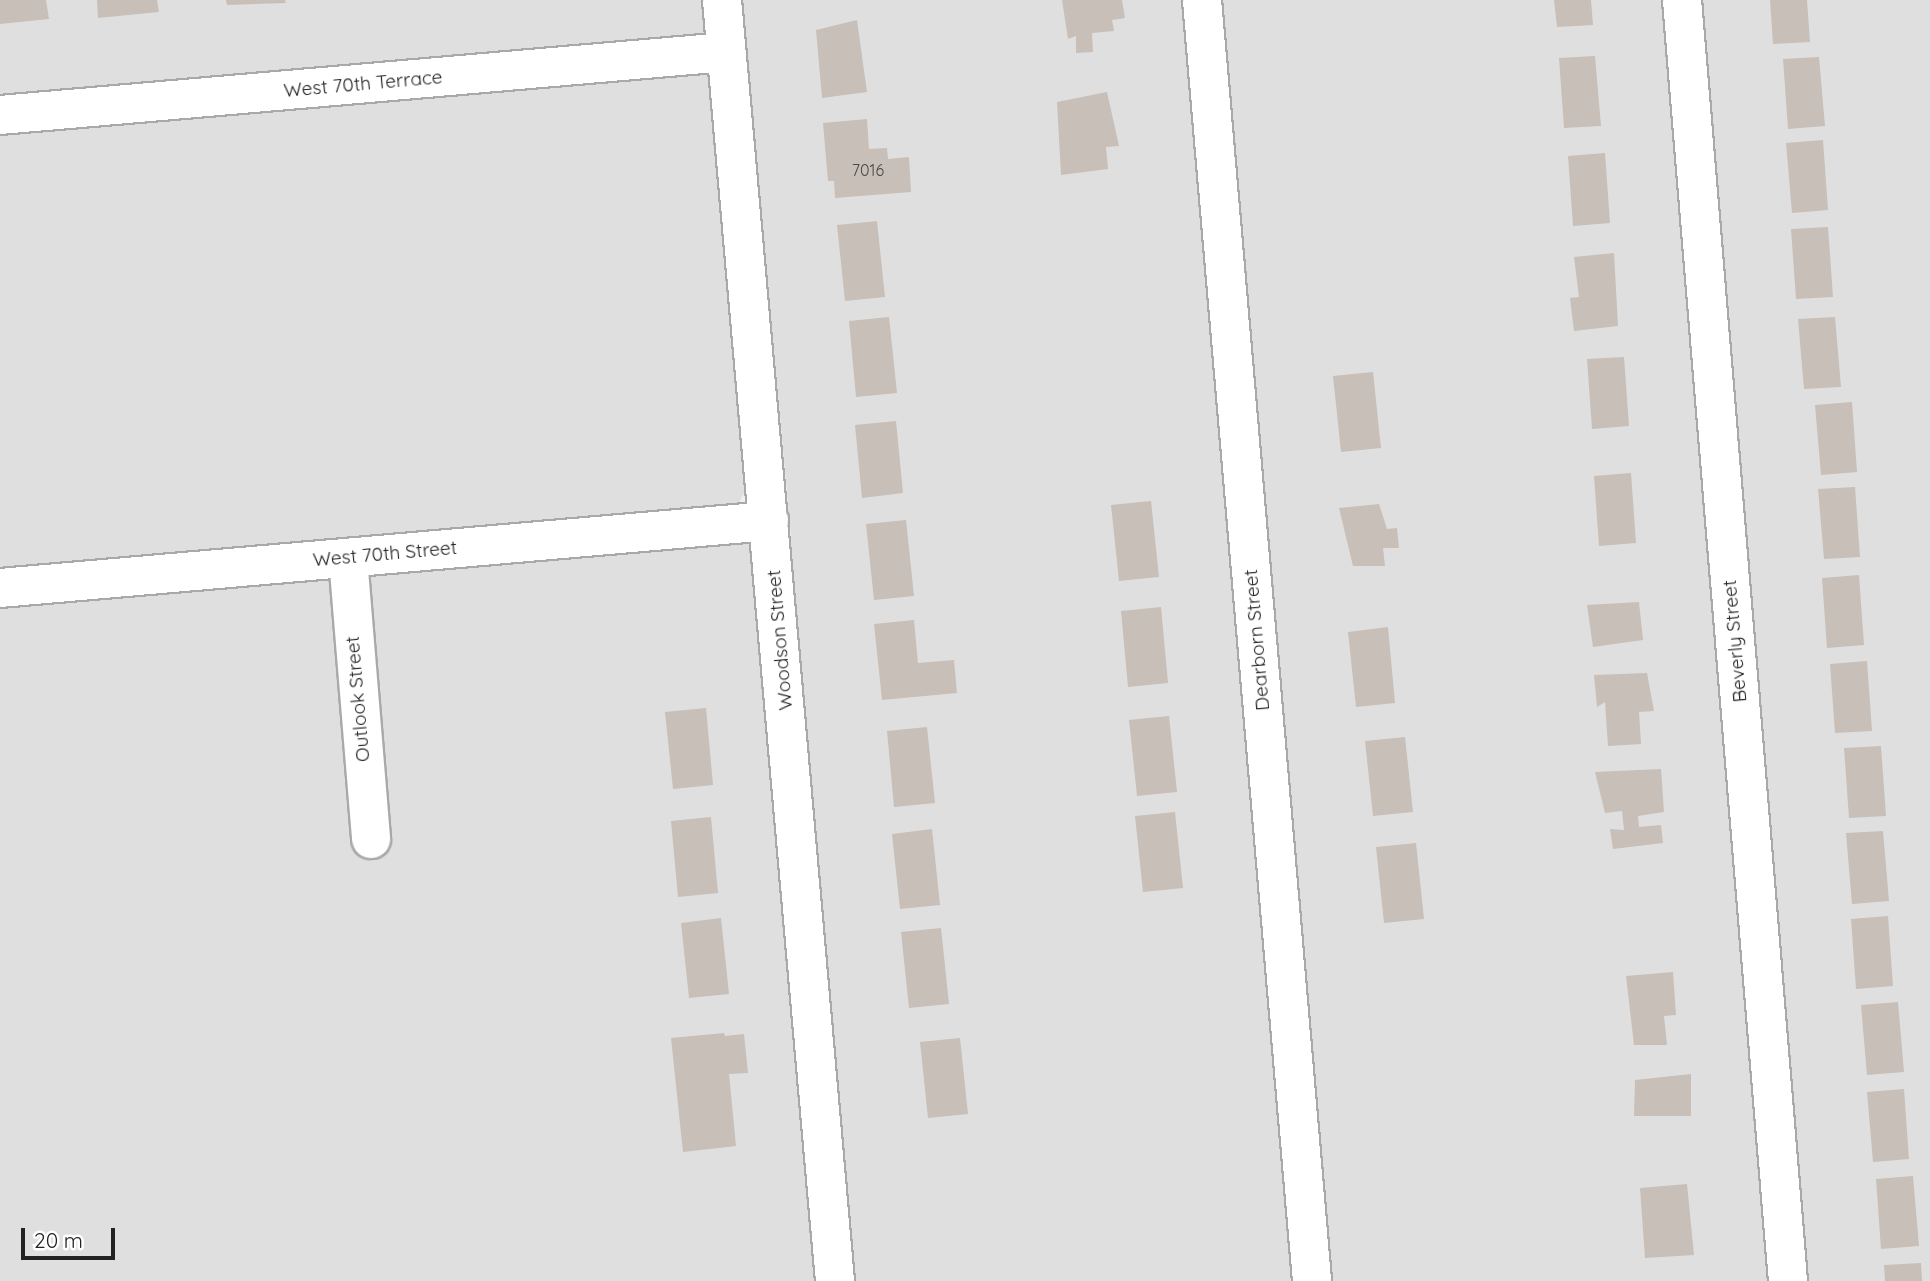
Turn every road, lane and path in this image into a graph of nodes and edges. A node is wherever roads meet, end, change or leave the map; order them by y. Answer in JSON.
{"nodes":[{"id":1,"x":722,"y":0,"type":"edge"},
{"id":2,"x":1202,"y":0,"type":"edge"},
{"id":3,"x":1682,"y":0,"type":"edge"},
{"id":4,"x":726,"y":52,"type":"junction"},
{"id":5,"x":0,"y":115,"type":"edge"},
{"id":6,"x":769,"y":521,"type":"junction"},
{"id":7,"x":348,"y":558,"type":"junction"},
{"id":8,"x":0,"y":588,"type":"edge"},
{"id":9,"x":371,"y":839,"type":"dead end"},
{"id":10,"x":835,"y":1281,"type":"edge"},
{"id":11,"x":1312,"y":1281,"type":"edge"},
{"id":12,"x":1788,"y":1281,"type":"edge"}],
"edges":[{"from":1,"to":4,"type":"street","name":"Woodson Street"},
{"from":2,"to":11,"type":"street","name":"Dearborn Street"},
{"from":3,"to":12,"type":"street","name":"Beverly Street"},
{"from":4,"to":5,"type":"street","name":"West 70th Terrace"},
{"from":4,"to":6,"type":"street","name":"Woodson Street"},
{"from":6,"to":7,"type":"street","name":"West 70th Street"},
{"from":6,"to":10,"type":"street","name":"Woodson Street"},
{"from":7,"to":8,"type":"street","name":"West 70th Street"},
{"from":7,"to":9,"type":"street","name":"Outlook Street"}]}
